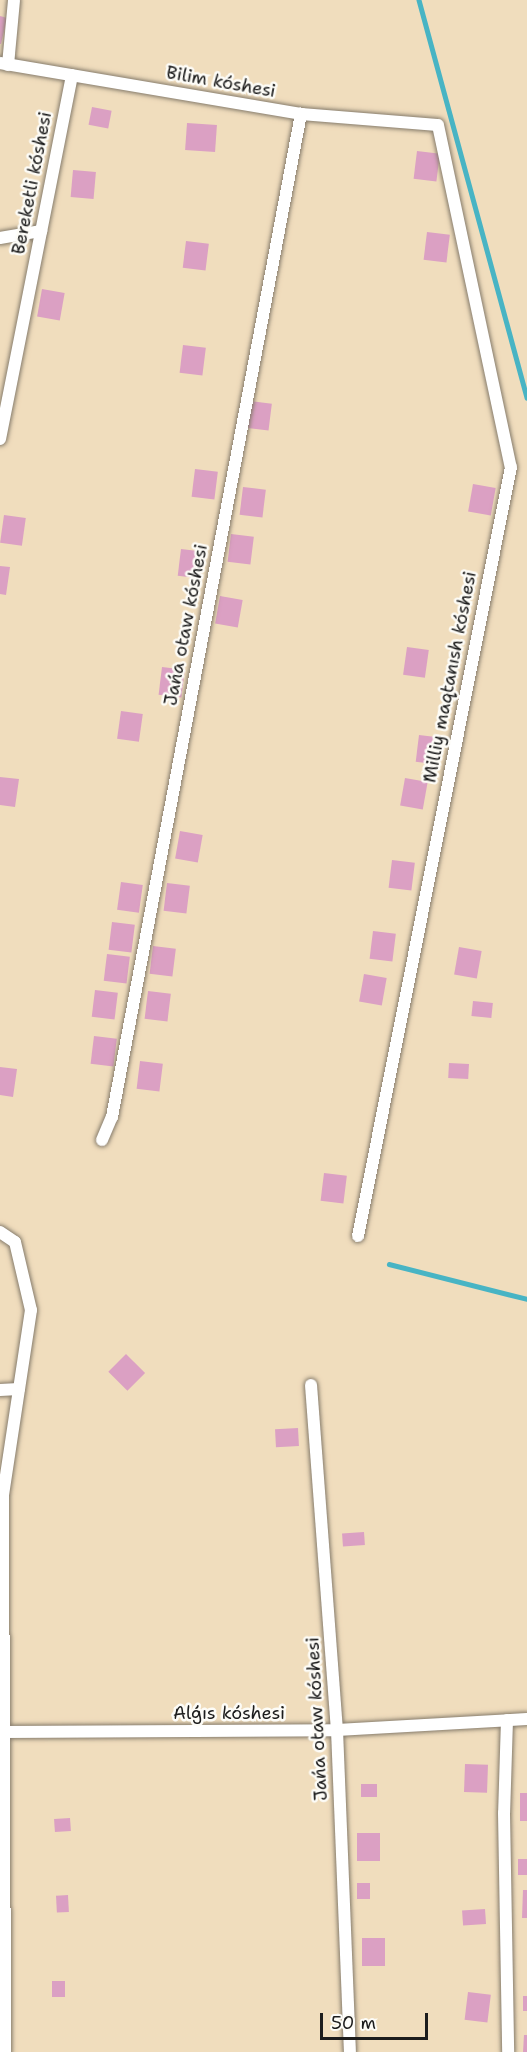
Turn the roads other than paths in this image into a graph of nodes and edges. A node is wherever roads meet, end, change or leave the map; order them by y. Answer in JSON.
{"nodes":[{"id":1,"x":14,"y":0,"type":"edge"},
{"id":2,"x":4,"y":64,"type":"edge"},
{"id":3,"x":72,"y":75,"type":"junction"},
{"id":4,"x":301,"y":114,"type":"junction"},
{"id":5,"x":438,"y":125,"type":"joint"},
{"id":6,"x":41,"y":231,"type":"junction"},
{"id":7,"x":0,"y":238,"type":"edge"},
{"id":8,"x":0,"y":439,"type":"edge"},
{"id":9,"x":102,"y":1140,"type":"dead end"},
{"id":10,"x":0,"y":1232,"type":"edge"},
{"id":11,"x":358,"y":1236,"type":"dead end"},
{"id":12,"x":311,"y":1384,"type":"dead end"},
{"id":13,"x":19,"y":1389,"type":"junction"},
{"id":14,"x":0,"y":1390,"type":"edge"},
{"id":15,"x":1,"y":1555,"type":"edge"},
{"id":16,"x":2,"y":1715,"type":"edge"},
{"id":17,"x":527,"y":1719,"type":"edge"},
{"id":18,"x":507,"y":1720,"type":"junction"},
{"id":19,"x":337,"y":1730,"type":"junction"},
{"id":20,"x":3,"y":1732,"type":"junction"},
{"id":21,"x":2,"y":1884,"type":"edge"},
{"id":22,"x":3,"y":2047,"type":"edge"},
{"id":23,"x":350,"y":2052,"type":"edge"},
{"id":24,"x":508,"y":2052,"type":"edge"}],
"edges":[{"from":1,"to":2,"type":"street"},
{"from":2,"to":3,"type":"street","name":"Bilim kóshesi"},
{"from":3,"to":4,"type":"street","name":"Bilim kóshesi"},
{"from":3,"to":6,"type":"street","name":"Bereketli kóshesi"},
{"from":4,"to":5,"type":"street","name":"Bilim kóshesi"},
{"from":4,"to":9,"type":"street","name":"Jańa otaw kóshesi"},
{"from":5,"to":11,"type":"street","name":"Milliy maqtanısh kóshesi"},
{"from":6,"to":7,"type":"street"},
{"from":6,"to":8,"type":"street","name":"Bereketli kóshesi"},
{"from":10,"to":13,"type":"street"},
{"from":12,"to":19,"type":"street","name":"Jańa otaw kóshesi"},
{"from":13,"to":14,"type":"street"},
{"from":13,"to":15,"type":"street"},
{"from":15,"to":16,"type":"street"},
{"from":16,"to":20,"type":"street"},
{"from":17,"to":18,"type":"street","name":"Alǵıs kóshesi"},
{"from":18,"to":19,"type":"street","name":"Alǵıs kóshesi"},
{"from":18,"to":24,"type":"street"},
{"from":19,"to":20,"type":"street","name":"Alǵıs kóshesi"},
{"from":19,"to":23,"type":"street","name":"Jańa otaw kóshesi"},
{"from":20,"to":21,"type":"street"},
{"from":21,"to":22,"type":"street"}]}
